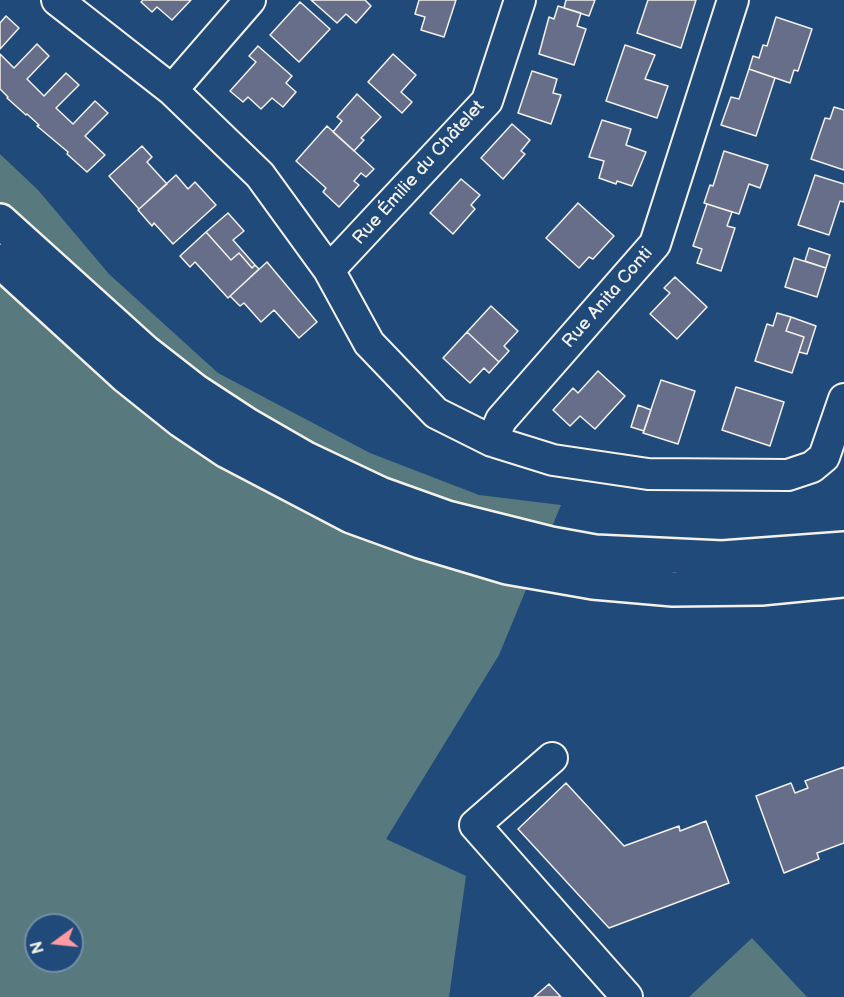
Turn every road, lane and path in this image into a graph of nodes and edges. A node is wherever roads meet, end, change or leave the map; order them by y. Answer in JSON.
{"nodes":[{"id":1,"x":57,"y":0,"type":"edge"},
{"id":2,"x":250,"y":0,"type":"edge"},
{"id":3,"x":520,"y":0,"type":"edge"},
{"id":4,"x":733,"y":0,"type":"edge"},
{"id":5,"x":172,"y":90,"type":"junction"},
{"id":6,"x":0,"y":220,"type":"edge"},
{"id":7,"x":0,"y":261,"type":"edge"},
{"id":8,"x":329,"y":270,"type":"junction"},
{"id":9,"x":844,"y":399,"type":"edge"},
{"id":10,"x":492,"y":441,"type":"junction"},
{"id":11,"x":844,"y":549,"type":"edge"},
{"id":12,"x":844,"y":580,"type":"edge"},
{"id":13,"x":552,"y":759,"type":"dead end"},
{"id":14,"x":619,"y":988,"type":"edge"}],
"edges":[{"from":1,"to":5,"type":"street"},
{"from":2,"to":5,"type":"street"},
{"from":3,"to":8,"type":"street","name":"Rue Émilie du Châtelet"},
{"from":4,"to":10,"type":"street","name":"Rue Anita Conti"},
{"from":5,"to":8,"type":"street"},
{"from":6,"to":11,"type":"main road"},
{"from":7,"to":12,"type":"main road"},
{"from":8,"to":10,"type":"street"},
{"from":9,"to":10,"type":"street"},
{"from":13,"to":14,"type":"street"}]}
